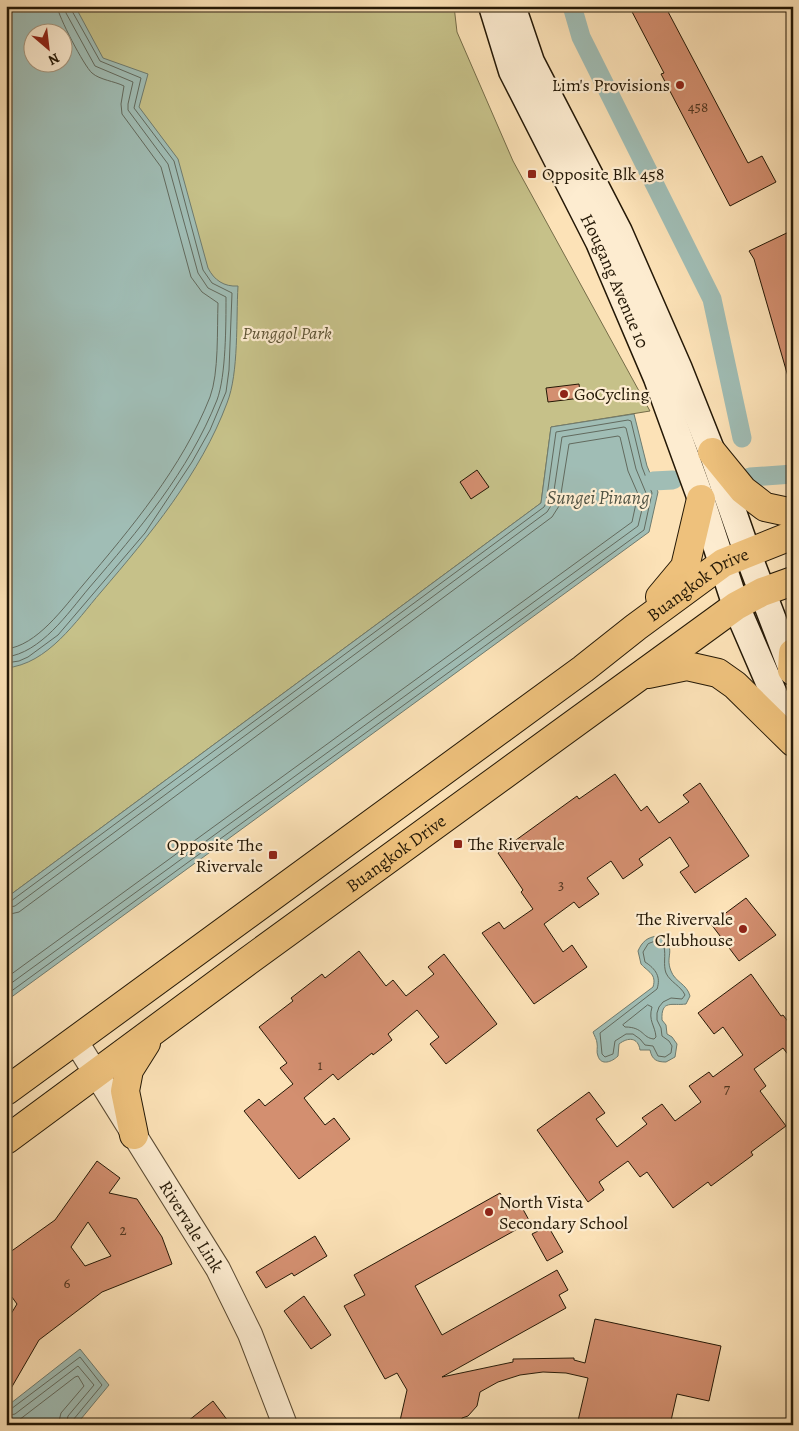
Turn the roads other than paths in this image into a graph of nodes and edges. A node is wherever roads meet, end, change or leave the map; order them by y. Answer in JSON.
{"nodes":[{"id":1,"x":492,"y":6,"type":"edge"},
{"id":2,"x":512,"y":6,"type":"edge"},
{"id":3,"x":712,"y":452,"type":"junction"},
{"id":4,"x":701,"y":499,"type":"junction"},
{"id":5,"x":793,"y":513,"type":"edge"},
{"id":6,"x":793,"y":535,"type":"edge"},
{"id":7,"x":747,"y":552,"type":"junction"},
{"id":8,"x":723,"y":563,"type":"junction"},
{"id":9,"x":793,"y":582,"type":"edge"},
{"id":10,"x":762,"y":592,"type":"junction"},
{"id":11,"x":736,"y":606,"type":"junction"},
{"id":12,"x":636,"y":627,"type":"junction"},
{"id":13,"x":793,"y":653,"type":"edge"},
{"id":14,"x":792,"y":671,"type":"edge"},
{"id":15,"x":639,"y":676,"type":"junction"},
{"id":16,"x":793,"y":740,"type":"edge"},
{"id":17,"x":154,"y":1031,"type":"junction"},
{"id":18,"x":75,"y":1040,"type":"junction"},
{"id":19,"x":96,"y":1073,"type":"junction"},
{"id":20,"x":6,"y":1091,"type":"edge"},
{"id":21,"x":134,"y":1135,"type":"junction"},
{"id":22,"x":6,"y":1140,"type":"edge"},
{"id":23,"x":285,"y":1425,"type":"edge"}],
"edges":[{"from":1,"to":4,"type":"main road","name":"Hougang Avenue 10"},
{"from":2,"to":3,"type":"main road","name":"Hougang Avenue 10"},
{"from":3,"to":5,"type":"main road"},
{"from":3,"to":7,"type":"main road","name":"Hougang Avenue 10"},
{"from":4,"to":8,"type":"main road","name":"Hougang Avenue 10"},
{"from":4,"to":12,"type":"main road"},
{"from":6,"to":7,"type":"main road","name":"Buangkok Drive"},
{"from":7,"to":8,"type":"main road","name":"Buangkok Drive"},
{"from":7,"to":10,"type":"main road","name":"Hougang Avenue 10"},
{"from":8,"to":11,"type":"main road","name":"Hougang Avenue 10"},
{"from":8,"to":12,"type":"main road","name":"Buangkok Drive"},
{"from":9,"to":10,"type":"main road","name":"Buangkok Drive"},
{"from":10,"to":11,"type":"main road","name":"Buangkok Drive"},
{"from":10,"to":14,"type":"main road","name":"Hougang Avenue 10"},
{"from":11,"to":15,"type":"main road","name":"Buangkok Drive"},
{"from":11,"to":16,"type":"main road","name":"Hougang Avenue 10"},
{"from":12,"to":18,"type":"main road","name":"Buangkok Drive"},
{"from":13,"to":14,"type":"main road"},
{"from":15,"to":16,"type":"main road"},
{"from":15,"to":17,"type":"main road","name":"Buangkok Drive"},
{"from":17,"to":19,"type":"main road","name":"Buangkok Drive"},
{"from":17,"to":21,"type":"main road"},
{"from":18,"to":19,"type":"street","name":"Rivervale Link"},
{"from":18,"to":20,"type":"main road","name":"Buangkok Drive"},
{"from":19,"to":21,"type":"street","name":"Rivervale Link"},
{"from":19,"to":22,"type":"main road","name":"Buangkok Drive"},
{"from":21,"to":23,"type":"street","name":"Rivervale Link"}]}
